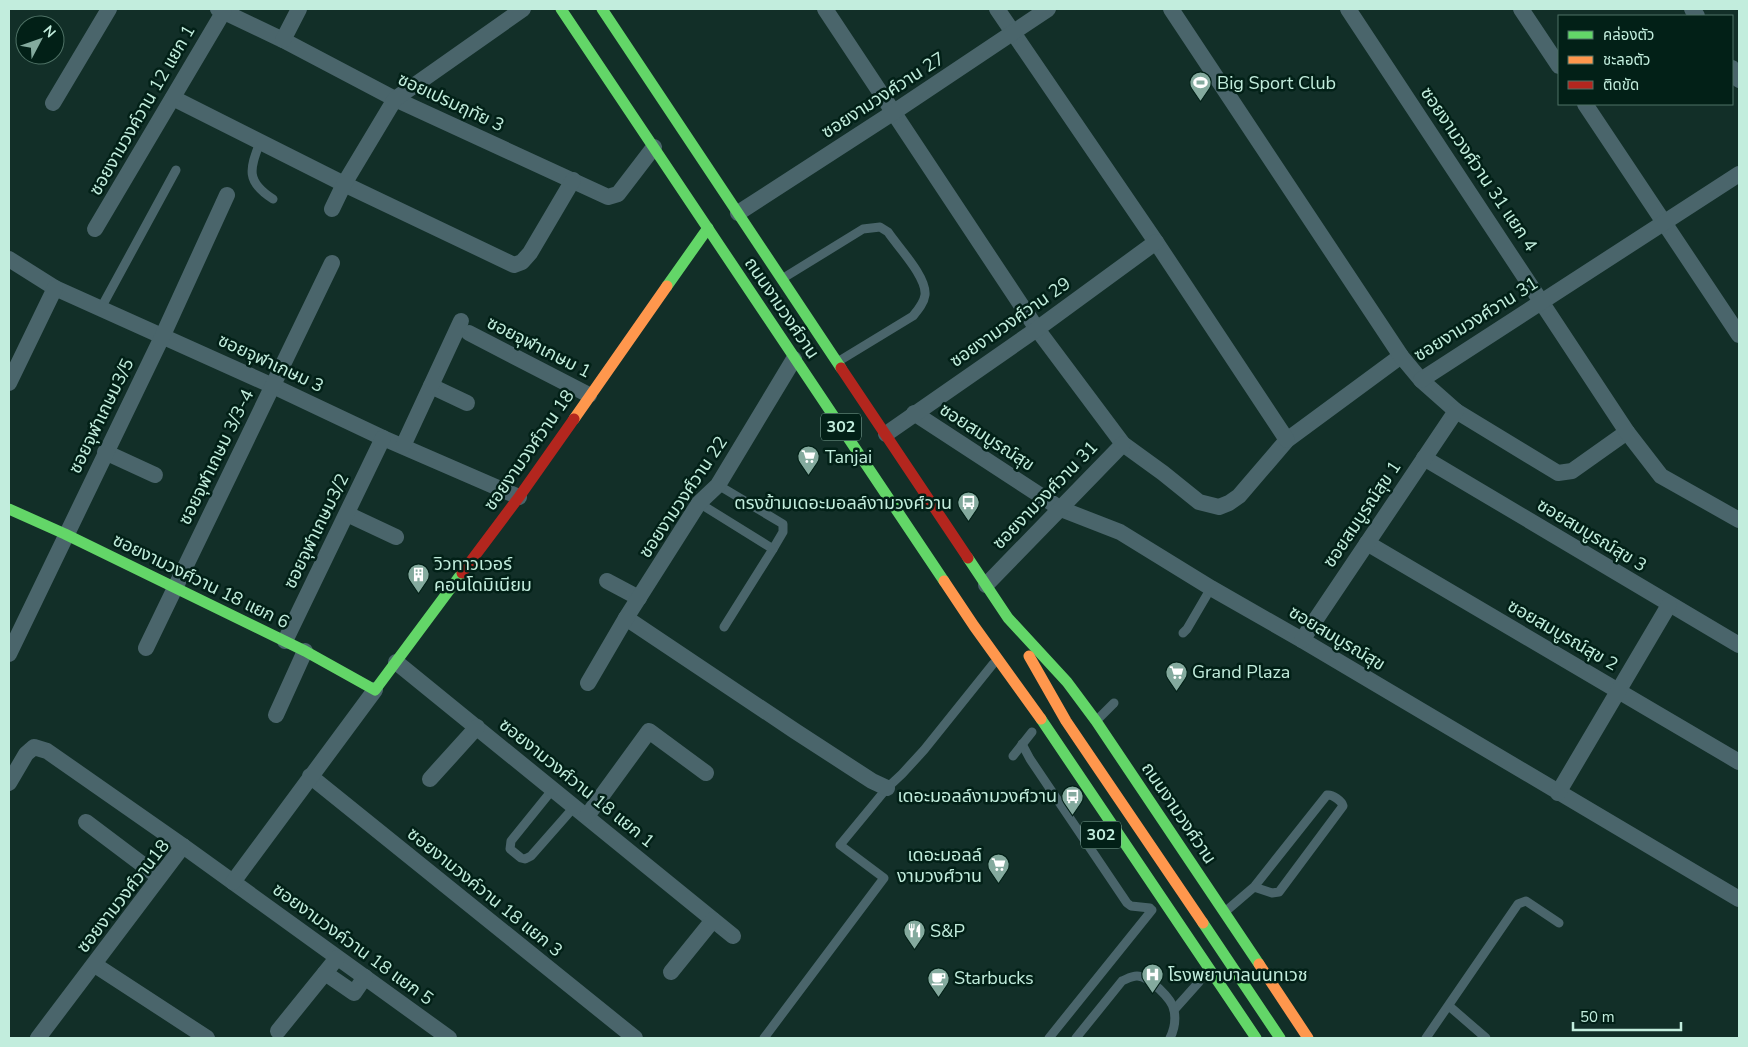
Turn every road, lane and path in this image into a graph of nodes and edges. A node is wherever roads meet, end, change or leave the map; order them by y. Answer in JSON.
{"nodes":[{"id":1,"x":109,"y":9,"type":"edge"},
{"id":2,"x":299,"y":9,"type":"edge"},
{"id":3,"x":523,"y":9,"type":"edge"},
{"id":4,"x":561,"y":9,"type":"edge"},
{"id":5,"x":602,"y":9,"type":"edge"},
{"id":6,"x":825,"y":9,"type":"edge"},
{"id":7,"x":997,"y":9,"type":"edge"},
{"id":8,"x":1048,"y":9,"type":"edge"},
{"id":9,"x":1171,"y":9,"type":"edge"},
{"id":10,"x":1348,"y":9,"type":"edge"},
{"id":11,"x":1521,"y":9,"type":"edge"},
{"id":12,"x":221,"y":10,"type":"edge"},
{"id":13,"x":1012,"y":33,"type":"junction"},
{"id":14,"x":283,"y":40,"type":"junction"},
{"id":15,"x":1558,"y":64,"type":"edge"},
{"id":16,"x":173,"y":98,"type":"junction"},
{"id":17,"x":395,"y":99,"type":"junction"},
{"id":18,"x":53,"y":103,"type":"dead end"},
{"id":19,"x":1586,"y":105,"type":"edge"},
{"id":20,"x":894,"y":112,"type":"junction"},
{"id":21,"x":260,"y":142,"type":"junction"},
{"id":22,"x":654,"y":147,"type":"junction"},
{"id":23,"x":176,"y":170,"type":"dead end"},
{"id":24,"x":1739,"y":174,"type":"edge"},
{"id":25,"x":573,"y":180,"type":"junction"},
{"id":26,"x":344,"y":184,"type":"junction"},
{"id":27,"x":227,"y":195,"type":"dead end"},
{"id":28,"x":273,"y":199,"type":"dead end"},
{"id":29,"x":332,"y":208,"type":"dead end"},
{"id":30,"x":738,"y":213,"type":"junction"},
{"id":31,"x":1664,"y":222,"type":"junction"},
{"id":32,"x":708,"y":228,"type":"junction"},
{"id":33,"x":96,"y":230,"type":"dead end"},
{"id":34,"x":1156,"y":242,"type":"junction"},
{"id":35,"x":9,"y":259,"type":"edge"},
{"id":36,"x":332,"y":263,"type":"dead end"},
{"id":37,"x":782,"y":279,"type":"junction"},
{"id":38,"x":55,"y":288,"type":"junction"},
{"id":39,"x":1542,"y":301,"type":"junction"},
{"id":40,"x":101,"y":308,"type":"junction"},
{"id":41,"x":1037,"y":329,"type":"junction"},
{"id":42,"x":163,"y":335,"type":"junction"},
{"id":43,"x":1739,"y":335,"type":"edge"},
{"id":44,"x":1401,"y":356,"type":"junction"},
{"id":45,"x":794,"y":359,"type":"junction"},
{"id":46,"x":837,"y":363,"type":"junction"},
{"id":47,"x":1421,"y":380,"type":"junction"},
{"id":48,"x":9,"y":383,"type":"edge"},
{"id":49,"x":274,"y":386,"type":"junction"},
{"id":50,"x":431,"y":386,"type":"junction"},
{"id":51,"x":590,"y":395,"type":"junction"},
{"id":52,"x":467,"y":403,"type":"dead end"},
{"id":53,"x":1456,"y":411,"type":"junction"},
{"id":54,"x":914,"y":413,"type":"junction"},
{"id":55,"x":1627,"y":432,"type":"junction"},
{"id":56,"x":886,"y":434,"type":"junction"},
{"id":57,"x":383,"y":438,"type":"junction"},
{"id":58,"x":1287,"y":440,"type":"junction"},
{"id":59,"x":1123,"y":444,"type":"junction"},
{"id":60,"x":403,"y":446,"type":"junction"},
{"id":61,"x":105,"y":452,"type":"junction"},
{"id":62,"x":1424,"y":458,"type":"junction"},
{"id":63,"x":155,"y":475,"type":"dead end"},
{"id":64,"x":718,"y":485,"type":"junction"},
{"id":65,"x":519,"y":497,"type":"junction"},
{"id":66,"x":698,"y":503,"type":"junction"},
{"id":67,"x":9,"y":509,"type":"edge"},
{"id":68,"x":1061,"y":509,"type":"junction"},
{"id":69,"x":347,"y":514,"type":"junction"},
{"id":70,"x":1739,"y":520,"type":"edge"},
{"id":71,"x":65,"y":534,"type":"junction"},
{"id":72,"x":396,"y":537,"type":"dead end"},
{"id":73,"x":1367,"y":543,"type":"junction"},
{"id":74,"x":773,"y":550,"type":"junction"},
{"id":75,"x":607,"y":581,"type":"dead end"},
{"id":76,"x":986,"y":585,"type":"junction"},
{"id":77,"x":174,"y":588,"type":"junction"},
{"id":78,"x":1212,"y":588,"type":"junction"},
{"id":79,"x":639,"y":598,"type":"junction"},
{"id":80,"x":1669,"y":604,"type":"junction"},
{"id":81,"x":626,"y":618,"type":"junction"},
{"id":82,"x":1008,"y":618,"type":"junction"},
{"id":83,"x":974,"y":626,"type":"junction"},
{"id":84,"x":724,"y":628,"type":"dead end"},
{"id":85,"x":1183,"y":633,"type":"dead end"},
{"id":86,"x":1302,"y":640,"type":"junction"},
{"id":87,"x":285,"y":642,"type":"junction"},
{"id":88,"x":1739,"y":646,"type":"edge"},
{"id":89,"x":146,"y":648,"type":"dead end"},
{"id":90,"x":305,"y":651,"type":"junction"},
{"id":91,"x":9,"y":654,"type":"edge"},
{"id":92,"x":396,"y":662,"type":"junction"},
{"id":93,"x":993,"y":664,"type":"junction"},
{"id":94,"x":588,"y":683,"type":"dead end"},
{"id":95,"x":375,"y":690,"type":"junction"},
{"id":96,"x":1619,"y":691,"type":"junction"},
{"id":97,"x":1007,"y":692,"type":"dead end"},
{"id":98,"x":1114,"y":703,"type":"dead end"},
{"id":99,"x":276,"y":715,"type":"dead end"},
{"id":100,"x":1025,"y":721,"type":"dead end"},
{"id":101,"x":1096,"y":721,"type":"junction"},
{"id":102,"x":477,"y":727,"type":"junction"},
{"id":103,"x":1034,"y":736,"type":"joint"},
{"id":104,"x":1022,"y":744,"type":"junction"},
{"id":105,"x":1013,"y":756,"type":"dead end"},
{"id":106,"x":1739,"y":762,"type":"edge"},
{"id":107,"x":706,"y":773,"type":"dead end"},
{"id":108,"x":310,"y":776,"type":"junction"},
{"id":109,"x":430,"y":779,"type":"dead end"},
{"id":110,"x":9,"y":783,"type":"edge"},
{"id":111,"x":887,"y":788,"type":"junction"},
{"id":112,"x":553,"y":789,"type":"junction"},
{"id":113,"x":1558,"y":793,"type":"junction"},
{"id":114,"x":581,"y":811,"type":"junction"},
{"id":115,"x":86,"y":822,"type":"dead end"},
{"id":116,"x":183,"y":846,"type":"junction"},
{"id":117,"x":159,"y":877,"type":"junction"},
{"id":118,"x":233,"y":882,"type":"junction"},
{"id":119,"x":1254,"y":887,"type":"junction"},
{"id":120,"x":1739,"y":899,"type":"edge"},
{"id":121,"x":1224,"y":912,"type":"junction"},
{"id":122,"x":713,"y":920,"type":"junction"},
{"id":123,"x":1559,"y":923,"type":"dead end"},
{"id":124,"x":733,"y":936,"type":"dead end"},
{"id":125,"x":337,"y":958,"type":"junction"},
{"id":126,"x":94,"y":965,"type":"junction"},
{"id":127,"x":671,"y":972,"type":"dead end"},
{"id":128,"x":325,"y":973,"type":"junction"},
{"id":129,"x":365,"y":978,"type":"junction"},
{"id":130,"x":1199,"y":982,"type":"dead end"},
{"id":131,"x":1449,"y":1006,"type":"junction"},
{"id":132,"x":1174,"y":1010,"type":"junction"},
{"id":133,"x":278,"y":1031,"type":"dead end"},
{"id":134,"x":38,"y":1038,"type":"edge"},
{"id":135,"x":207,"y":1038,"type":"edge"},
{"id":136,"x":449,"y":1038,"type":"edge"},
{"id":137,"x":635,"y":1038,"type":"edge"},
{"id":138,"x":764,"y":1038,"type":"edge"},
{"id":139,"x":1049,"y":1038,"type":"edge"},
{"id":140,"x":1076,"y":1038,"type":"edge"},
{"id":141,"x":1170,"y":1038,"type":"edge"},
{"id":142,"x":1256,"y":1038,"type":"edge"},
{"id":143,"x":1280,"y":1038,"type":"edge"},
{"id":144,"x":1308,"y":1038,"type":"edge"},
{"id":145,"x":1426,"y":1038,"type":"edge"},
{"id":146,"x":1486,"y":1038,"type":"edge"}],
"edges":[{"from":1,"to":18,"type":"street"},
{"from":2,"to":14,"type":"street"},
{"from":3,"to":17,"type":"street"},
{"from":4,"to":22,"type":"main road","name":"ถนนงามวงศ์วาน","number":"302"},
{"from":5,"to":30,"type":"main road","name":"ถนนงามวงศ์วาน","number":"302"},
{"from":6,"to":20,"type":"street"},
{"from":7,"to":13,"type":"street"},
{"from":8,"to":13,"type":"street","name":"ซอยงามวงศ์วาน 27"},
{"from":9,"to":44,"type":"street"},
{"from":10,"to":39,"type":"street","name":"ซอยงามวงศ์วาน 31 แยก 4"},
{"from":11,"to":15,"type":"street"},
{"from":12,"to":14,"type":"street","name":"ซอยเปรมฤทัย 3"},
{"from":12,"to":16,"type":"street","name":"ซอยงามวงค์วาน 12 แยก 1"},
{"from":13,"to":20,"type":"street","name":"ซอยงามวงศ์วาน 27"},
{"from":13,"to":34,"type":"street"},
{"from":14,"to":17,"type":"street","name":"ซอยเปรมฤทัย 3"},
{"from":16,"to":21,"type":"street"},
{"from":16,"to":33,"type":"street","name":"ซอยงามวงค์วาน 12 แยก 1"},
{"from":17,"to":25,"type":"street","name":"ซอยเปรมฤทัย 3"},
{"from":17,"to":26,"type":"street"},
{"from":19,"to":31,"type":"street"},
{"from":20,"to":30,"type":"street","name":"ซอยงามวงศ์วาน 27"},
{"from":20,"to":41,"type":"street"},
{"from":21,"to":26,"type":"street"},
{"from":21,"to":28,"type":"lane"},
{"from":22,"to":25,"type":"street","name":"ซอยเปรมฤทัย 3"},
{"from":22,"to":32,"type":"main road","name":"ถนนงามวงศ์วาน","number":"302"},
{"from":23,"to":40,"type":"lane"},
{"from":24,"to":31,"type":"street","name":"ซอยงามวงศ์วาน 31"},
{"from":25,"to":26,"type":"street"},
{"from":26,"to":29,"type":"street"},
{"from":27,"to":42,"type":"street","name":"ซอยจุฬาเกษม3/5"},
{"from":30,"to":37,"type":"main road","name":"ถนนงามวงศ์วาน","number":"302"},
{"from":31,"to":39,"type":"street","name":"ซอยงามวงศ์วาน 31"},
{"from":31,"to":43,"type":"street"},
{"from":32,"to":45,"type":"main road","name":"ถนนงามวงศ์วาน","number":"302"},
{"from":32,"to":51,"type":"main road","name":"ซอยงามวงศ์วาน 18"},
{"from":34,"to":41,"type":"street","name":"ซอยงามวงศ์วาน 29"},
{"from":34,"to":58,"type":"street"},
{"from":35,"to":38,"type":"street","name":"ซอยจุฬาเกษม 3"},
{"from":36,"to":49,"type":"street","name":"ซอยจุฬาเกษม 3/3-4"},
{"from":37,"to":46,"type":"main road","name":"ถนนงามวงศ์วาน","number":"302"},
{"from":37,"to":46,"type":"lane"},
{"from":38,"to":40,"type":"street","name":"ซอยจุฬาเกษม 3"},
{"from":38,"to":48,"type":"street"},
{"from":39,"to":47,"type":"street","name":"ซอยงามวงศ์วาน 31"},
{"from":39,"to":55,"type":"street","name":"ซอยงามวงศ์วาน 31 แยก 4"},
{"from":40,"to":42,"type":"street","name":"ซอยจุฬาเกษม 3"},
{"from":41,"to":54,"type":"street","name":"ซอยงามวงศ์วาน 29"},
{"from":41,"to":59,"type":"street"},
{"from":42,"to":49,"type":"street","name":"ซอยจุฬาเกษม 3"},
{"from":42,"to":61,"type":"street","name":"ซอยจุฬาเกษม3/5"},
{"from":44,"to":47,"type":"street","name":"ซอยงามวงศ์วาน 31"},
{"from":44,"to":58,"type":"street","name":"ซอยงามวงศ์วาน 31"},
{"from":45,"to":64,"type":"street","name":"ซอยงามวงศ์วาน 22"},
{"from":45,"to":83,"type":"main road","name":"ถนนงามวงศ์วาน","number":"302"},
{"from":46,"to":56,"type":"main road","name":"ถนนงามวงศ์วาน","number":"302"},
{"from":47,"to":53,"type":"street"},
{"from":49,"to":57,"type":"street","name":"ซอยจุฬาเกษม 3"},
{"from":49,"to":77,"type":"street","name":"ซอยจุฬาเกษม 3/3-4"},
{"from":50,"to":51,"type":"street","name":"ซอยจุฬาเกษม 1"},
{"from":50,"to":52,"type":"street"},
{"from":50,"to":60,"type":"street"},
{"from":51,"to":65,"type":"main road","name":"ซอยงามวงศ์วาน 18"},
{"from":53,"to":55,"type":"street"},
{"from":53,"to":62,"type":"street","name":"ซอยสมบูรณ์สุข 1"},
{"from":54,"to":56,"type":"street","name":"ซอยงามวงศ์วาน 29"},
{"from":54,"to":68,"type":"street","name":"ซอยสมบูรณ์สุข"},
{"from":55,"to":70,"type":"street","name":"ซอยงามวงศ์วาน 31 แยก 4"},
{"from":56,"to":76,"type":"main road","name":"ถนนงามวงศ์วาน","number":"302"},
{"from":57,"to":60,"type":"street","name":"ซอยจุฬาเกษม 3"},
{"from":57,"to":69,"type":"street","name":"ซอยจุฬาเกษม3/2"},
{"from":58,"to":59,"type":"street","name":"ซอยงามวงศ์วาน 31"},
{"from":59,"to":68,"type":"street","name":"ซอยงามวงศ์วาน 31"},
{"from":60,"to":65,"type":"street","name":"ซอยจุฬาเกษม 3"},
{"from":61,"to":63,"type":"street"},
{"from":61,"to":71,"type":"street","name":"ซอยจุฬาเกษม3/5"},
{"from":62,"to":73,"type":"street","name":"ซอยสมบูรณ์สุข 1"},
{"from":62,"to":80,"type":"street","name":"ซอยสมบูรณ์สุข 3"},
{"from":64,"to":66,"type":"street","name":"ซอยงามวงศ์วาน 22"},
{"from":64,"to":74,"type":"lane"},
{"from":65,"to":92,"type":"main road","name":"ซอยงามวงศ์วาน 18"},
{"from":66,"to":74,"type":"lane"},
{"from":66,"to":79,"type":"street","name":"ซอยงามวงศ์วาน 22"},
{"from":67,"to":71,"type":"main road","name":"ซอยงามวงศ์วาน 18 แยก 6"},
{"from":68,"to":76,"type":"street","name":"ซอยงามวงศ์วาน 31"},
{"from":68,"to":78,"type":"street","name":"ซอยสมบูรณ์สุข"},
{"from":69,"to":72,"type":"street"},
{"from":69,"to":87,"type":"street","name":"ซอยจุฬาเกษม3/2"},
{"from":71,"to":77,"type":"main road","name":"ซอยงามวงศ์วาน 18 แยก 6"},
{"from":71,"to":91,"type":"street","name":"ซอยจุฬาเกษม3/5"},
{"from":73,"to":86,"type":"street","name":"ซอยสมบูรณ์สุข 1"},
{"from":73,"to":96,"type":"street","name":"ซอยสมบูรณ์สุข 2"},
{"from":74,"to":84,"type":"lane"},
{"from":75,"to":79,"type":"street"},
{"from":76,"to":82,"type":"main road","name":"ถนนงามวงศ์วาน","number":"302"},
{"from":77,"to":87,"type":"main road","name":"ซอยงามวงศ์วาน 18 แยก 6"},
{"from":77,"to":89,"type":"street","name":"ซอยจุฬาเกษม 3/3-4"},
{"from":78,"to":85,"type":"lane"},
{"from":78,"to":86,"type":"street","name":"ซอยสมบูรณ์สุข"},
{"from":79,"to":81,"type":"street","name":"ซอยงามวงศ์วาน 22"},
{"from":80,"to":88,"type":"street","name":"ซอยสมบูรณ์สุข 3"},
{"from":80,"to":96,"type":"street"},
{"from":81,"to":94,"type":"street","name":"ซอยงามวงศ์วาน 22"},
{"from":81,"to":111,"type":"street"},
{"from":82,"to":101,"type":"main road","name":"ถนนงามวงศ์วาน","number":"302"},
{"from":82,"to":143,"type":"main road","name":"ถนนงามวงศ์วาน","number":"302"},
{"from":83,"to":93,"type":"main road","name":"ถนนงามวงศ์วาน","number":"302"},
{"from":83,"to":142,"type":"main road","name":"ถนนงามวงศ์วาน","number":"302"},
{"from":86,"to":113,"type":"street","name":"ซอยสมบูรณ์สุข"},
{"from":87,"to":90,"type":"main road","name":"ซอยงามวงศ์วาน 18 แยก 6"},
{"from":90,"to":95,"type":"main road","name":"ซอยงามวงศ์วาน 18 แยก 6"},
{"from":90,"to":99,"type":"street"},
{"from":92,"to":95,"type":"main road","name":"ซอยงามวงศ์วาน 18"},
{"from":92,"to":102,"type":"street","name":"ซอยงามวงศ์วาน 18 แยก 1"},
{"from":93,"to":97,"type":"main road","name":"ถนนงามวงศ์วาน","number":"302"},
{"from":93,"to":111,"type":"lane"},
{"from":95,"to":108,"type":"street"},
{"from":96,"to":106,"type":"street","name":"ซอยสมบูรณ์สุข 2"},
{"from":96,"to":113,"type":"street"},
{"from":98,"to":101,"type":"lane"},
{"from":100,"to":103,"type":"main road"},
{"from":101,"to":121,"type":"main road","name":"ถนนงามวงศ์วาน","number":"302"},
{"from":102,"to":109,"type":"street"},
{"from":102,"to":112,"type":"street","name":"ซอยงามวงศ์วาน 18 แยก 1"},
{"from":103,"to":104,"type":"lane"},
{"from":104,"to":105,"type":"lane"},
{"from":104,"to":139,"type":"lane"},
{"from":107,"to":114,"type":"street"},
{"from":108,"to":118,"type":"street"},
{"from":108,"to":137,"type":"street","name":"ซอยงามวงค์วาน 18 แยก 3"},
{"from":110,"to":116,"type":"street"},
{"from":111,"to":138,"type":"lane"},
{"from":112,"to":114,"type":"street","name":"ซอยงามวงศ์วาน 18 แยก 1"},
{"from":112,"to":114,"type":"lane"},
{"from":113,"to":120,"type":"street","name":"ซอยสมบูรณ์สุข"},
{"from":114,"to":122,"type":"street","name":"ซอยงามวงศ์วาน 18 แยก 1"},
{"from":115,"to":117,"type":"street"},
{"from":116,"to":117,"type":"street","name":"ซอยงามวงศ์วาน18"},
{"from":116,"to":118,"type":"street","name":"ซอยงามวงศ์วาน18"},
{"from":117,"to":126,"type":"street","name":"ซอยงามวงศ์วาน18"},
{"from":118,"to":125,"type":"street","name":"ซอยงามวงค์วาน 18 แยก 5"},
{"from":119,"to":119,"type":"lane"},
{"from":119,"to":121,"type":"lane"},
{"from":121,"to":144,"type":"main road","name":"ถนนงามวงศ์วาน","number":"302"},
{"from":122,"to":124,"type":"street","name":"ซอยงามวงศ์วาน 18 แยก 1"},
{"from":122,"to":127,"type":"street"},
{"from":123,"to":131,"type":"lane"},
{"from":125,"to":128,"type":"street"},
{"from":125,"to":129,"type":"street","name":"ซอยงามวงค์วาน 18 แยก 5"},
{"from":126,"to":134,"type":"street","name":"ซอยงามวงศ์วาน18"},
{"from":126,"to":135,"type":"street"},
{"from":128,"to":129,"type":"street"},
{"from":128,"to":133,"type":"street"},
{"from":129,"to":136,"type":"street","name":"ซอยงามวงค์วาน 18 แยก 5"},
{"from":130,"to":132,"type":"lane"},
{"from":131,"to":145,"type":"lane"},
{"from":131,"to":146,"type":"lane"},
{"from":132,"to":140,"type":"lane"},
{"from":132,"to":141,"type":"lane"}]}
